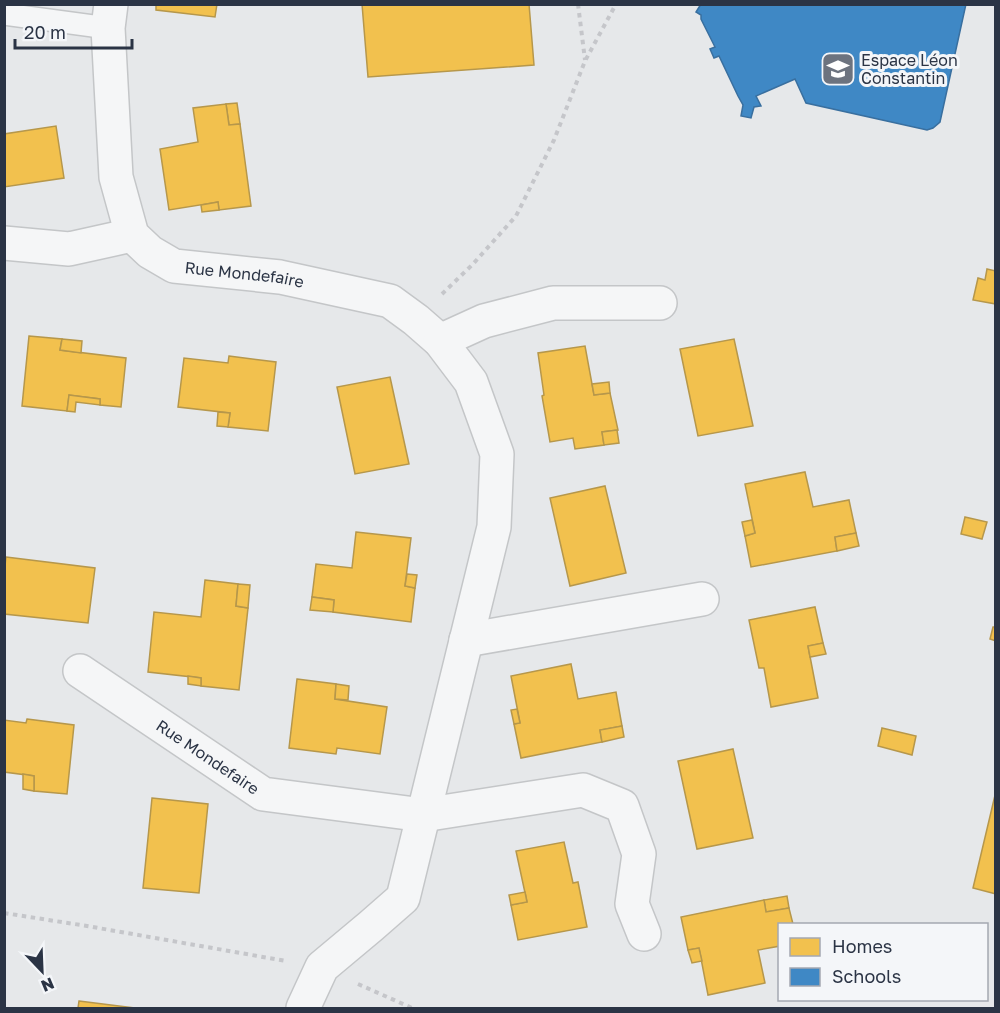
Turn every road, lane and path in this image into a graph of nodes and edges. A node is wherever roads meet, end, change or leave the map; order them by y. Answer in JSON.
{"nodes":[{"id":1,"x":578,"y":4,"type":"edge"},
{"id":2,"x":616,"y":4,"type":"edge"},
{"id":3,"x":4,"y":14,"type":"edge"},
{"id":4,"x":110,"y":16,"type":"edge"},
{"id":5,"x":585,"y":61,"type":"junction"},
{"id":6,"x":132,"y":235,"type":"junction"},
{"id":7,"x":4,"y":243,"type":"edge"},
{"id":8,"x":660,"y":303,"type":"dead end"},
{"id":9,"x":428,"y":330,"type":"junction"},
{"id":10,"x":702,"y":599,"type":"dead end"},
{"id":11,"x":466,"y":640,"type":"junction"},
{"id":12,"x":80,"y":671,"type":"dead end"},
{"id":13,"x":423,"y":815,"type":"junction"},
{"id":14,"x":4,"y":913,"type":"edge"},
{"id":15,"x":644,"y":934,"type":"dead end"},
{"id":16,"x":322,"y":967,"type":"junction"},
{"id":17,"x":303,"y":1008,"type":"edge"},
{"id":18,"x":412,"y":1008,"type":"edge"}],
"edges":[{"from":1,"to":5,"type":"path"},
{"from":2,"to":5,"type":"path"},
{"from":3,"to":4,"type":"lane"},
{"from":4,"to":6,"type":"street"},
{"from":5,"to":9,"type":"path"},
{"from":6,"to":7,"type":"street"},
{"from":6,"to":9,"type":"street","name":"Rue Mondefaire"},
{"from":8,"to":9,"type":"street"},
{"from":9,"to":11,"type":"street","name":"Rue Mondefaire"},
{"from":10,"to":11,"type":"street"},
{"from":11,"to":13,"type":"street","name":"Rue Mondefaire"},
{"from":12,"to":13,"type":"street","name":"Rue Mondefaire"},
{"from":13,"to":15,"type":"street","name":"Rue Mondefaire"},
{"from":13,"to":16,"type":"street","name":"Rue Mondefaire"},
{"from":14,"to":16,"type":"path"},
{"from":16,"to":17,"type":"street"},
{"from":16,"to":18,"type":"path"}]}
